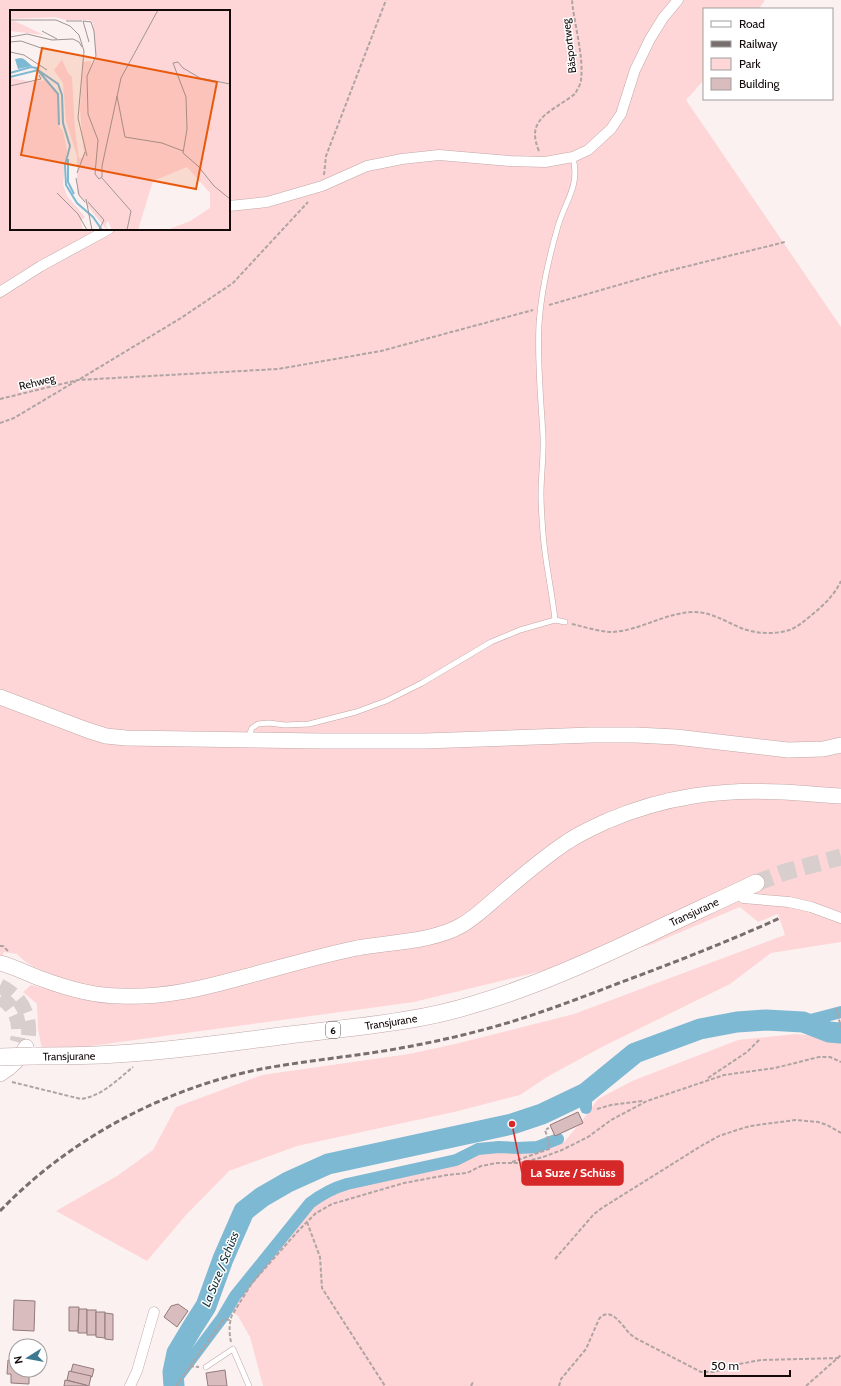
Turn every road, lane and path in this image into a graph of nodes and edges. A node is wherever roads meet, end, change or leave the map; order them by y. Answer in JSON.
{"nodes":[{"id":1,"x":386,"y":0,"type":"edge"},
{"id":2,"x":572,"y":0,"type":"edge"},
{"id":3,"x":678,"y":0,"type":"edge"},
{"id":4,"x":573,"y":157,"type":"junction"},
{"id":5,"x":545,"y":162,"type":"junction"},
{"id":6,"x":322,"y":186,"type":"junction"},
{"id":7,"x":230,"y":206,"type":"edge"},
{"id":8,"x":107,"y":230,"type":"edge"},
{"id":9,"x":786,"y":242,"type":"dead end"},
{"id":10,"x":0,"y":292,"type":"edge"},
{"id":11,"x":541,"y":308,"type":"junction"},
{"id":12,"x":78,"y":380,"type":"junction"},
{"id":13,"x":0,"y":399,"type":"edge"},
{"id":14,"x":0,"y":423,"type":"edge"},
{"id":15,"x":841,"y":581,"type":"edge"},
{"id":16,"x":555,"y":620,"type":"junction"},
{"id":17,"x":564,"y":622,"type":"joint"},
{"id":18,"x":0,"y":697,"type":"edge"},
{"id":19,"x":248,"y":739,"type":"junction"},
{"id":20,"x":841,"y":744,"type":"edge"},
{"id":21,"x":841,"y":796,"type":"edge"},
{"id":22,"x":756,"y":883,"type":"tunnel mouth"},
{"id":23,"x":726,"y":897,"type":"junction"},
{"id":24,"x":743,"y":898,"type":"joint"},
{"id":25,"x":841,"y":918,"type":"edge"},
{"id":26,"x":0,"y":963,"type":"edge"},
{"id":27,"x":836,"y":1008,"type":"dead end"},
{"id":28,"x":841,"y":1027,"type":"edge"},
{"id":29,"x":760,"y":1040,"type":"dead end"},
{"id":30,"x":25,"y":1050,"type":"junction"},
{"id":31,"x":0,"y":1057,"type":"edge"},
{"id":32,"x":841,"y":1062,"type":"edge"},
{"id":33,"x":0,"y":1063,"type":"edge"},
{"id":34,"x":0,"y":1074,"type":"edge"},
{"id":35,"x":706,"y":1080,"type":"junction"},
{"id":36,"x":646,"y":1101,"type":"junction"},
{"id":37,"x":596,"y":1109,"type":"dead end"},
{"id":38,"x":549,"y":1128,"type":"dead end"},
{"id":39,"x":841,"y":1133,"type":"edge"},
{"id":40,"x":511,"y":1162,"type":"junction"},
{"id":41,"x":307,"y":1222,"type":"junction"},
{"id":42,"x":555,"y":1259,"type":"dead end"},
{"id":43,"x":154,"y":1312,"type":"dead end"},
{"id":44,"x":230,"y":1320,"type":"junction"},
{"id":45,"x":233,"y":1349,"type":"junction"},
{"id":46,"x":841,"y":1356,"type":"edge"},
{"id":47,"x":838,"y":1357,"type":"junction"},
{"id":48,"x":190,"y":1366,"type":"junction"},
{"id":49,"x":194,"y":1366,"type":"dead end"},
{"id":50,"x":206,"y":1367,"type":"dead end"},
{"id":51,"x":473,"y":1382,"type":"dead end"},
{"id":52,"x":130,"y":1386,"type":"edge"},
{"id":53,"x":176,"y":1386,"type":"edge"},
{"id":54,"x":249,"y":1386,"type":"edge"},
{"id":55,"x":385,"y":1386,"type":"edge"},
{"id":56,"x":471,"y":1386,"type":"edge"},
{"id":57,"x":559,"y":1386,"type":"edge"},
{"id":58,"x":806,"y":1386,"type":"edge"}],
"edges":[{"from":1,"to":6,"type":"path"},
{"from":2,"to":5,"type":"path","name":"Bäsportweg"},
{"from":3,"to":4,"type":"street"},
{"from":4,"to":5,"type":"street"},
{"from":4,"to":11,"type":"lane"},
{"from":5,"to":6,"type":"street"},
{"from":6,"to":7,"type":"street"},
{"from":6,"to":12,"type":"path"},
{"from":8,"to":10,"type":"street"},
{"from":9,"to":11,"type":"path"},
{"from":11,"to":12,"type":"path"},
{"from":11,"to":16,"type":"lane"},
{"from":12,"to":13,"type":"path","name":"Rehweg"},
{"from":12,"to":14,"type":"path"},
{"from":15,"to":17,"type":"path"},
{"from":16,"to":17,"type":"lane"},
{"from":16,"to":19,"type":"lane"},
{"from":18,"to":19,"type":"street"},
{"from":19,"to":20,"type":"street"},
{"from":21,"to":26,"type":"street"},
{"from":22,"to":23,"type":"main road","name":"Transjurane","number":"6"},
{"from":23,"to":24,"type":"lane"},
{"from":23,"to":30,"type":"main road","name":"Transjurane","number":"6"},
{"from":24,"to":25,"type":"street"},
{"from":27,"to":28,"type":"path"},
{"from":29,"to":35,"type":"path"},
{"from":30,"to":31,"type":"main road","name":"Transjurane","number":"6","bridge":true},
{"from":30,"to":33,"type":"street"},
{"from":30,"to":34,"type":"street"},
{"from":32,"to":35,"type":"path"},
{"from":35,"to":36,"type":"path"},
{"from":36,"to":37,"type":"path"},
{"from":36,"to":40,"type":"path"},
{"from":38,"to":40,"type":"path"},
{"from":39,"to":42,"type":"path"},
{"from":40,"to":41,"type":"path"},
{"from":41,"to":44,"type":"path"},
{"from":41,"to":55,"type":"path"},
{"from":43,"to":52,"type":"street"},
{"from":44,"to":45,"type":"path"},
{"from":44,"to":48,"type":"path"},
{"from":45,"to":50,"type":"lane"},
{"from":45,"to":54,"type":"lane"},
{"from":46,"to":47,"type":"path"},
{"from":47,"to":57,"type":"path"},
{"from":47,"to":58,"type":"path"},
{"from":48,"to":49,"type":"path"},
{"from":48,"to":53,"type":"path"},
{"from":51,"to":56,"type":"path"}]}
